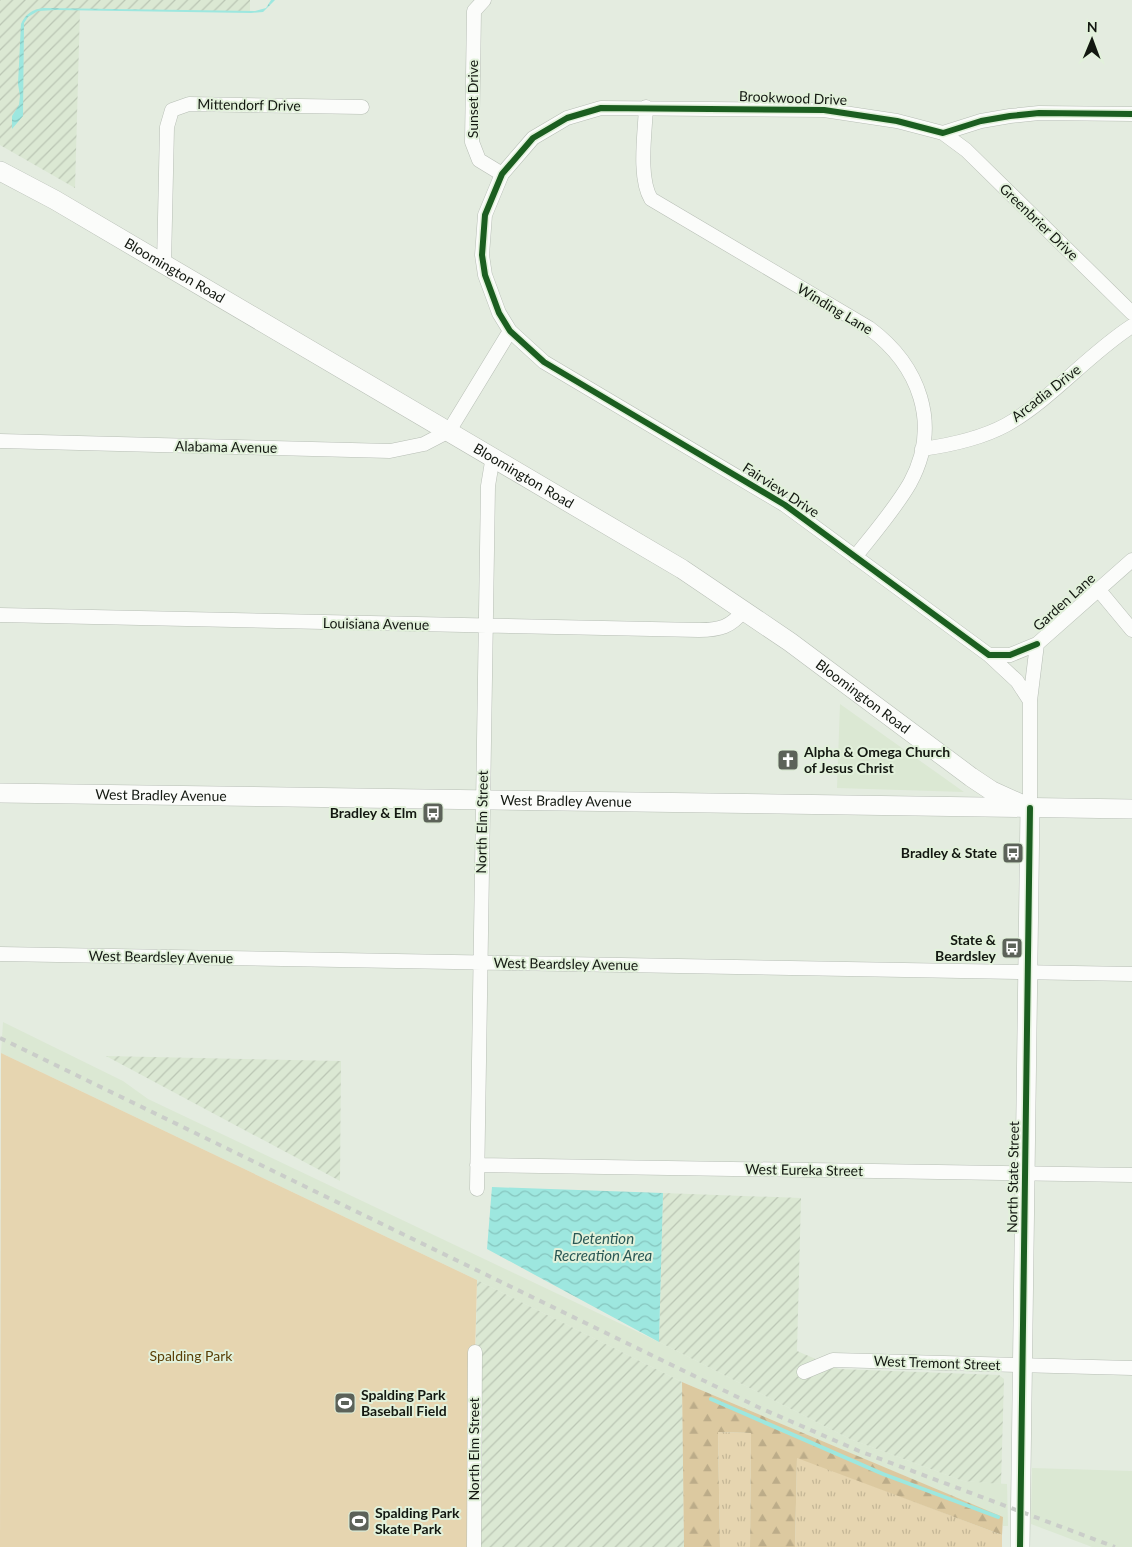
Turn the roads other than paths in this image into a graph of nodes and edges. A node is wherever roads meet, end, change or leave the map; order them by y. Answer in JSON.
{"nodes":[{"id":1,"x":484,"y":0,"type":"edge"},
{"id":2,"x":362,"y":107,"type":"dead end"},
{"id":3,"x":646,"y":107,"type":"junction"},
{"id":4,"x":1132,"y":114,"type":"edge"},
{"id":5,"x":943,"y":133,"type":"junction"},
{"id":6,"x":0,"y":173,"type":"edge"},
{"id":7,"x":502,"y":174,"type":"junction"},
{"id":8,"x":164,"y":264,"type":"junction"},
{"id":9,"x":1132,"y":313,"type":"edge"},
{"id":10,"x":1132,"y":326,"type":"edge"},
{"id":11,"x":510,"y":330,"type":"junction"},
{"id":12,"x":449,"y":431,"type":"junction"},
{"id":13,"x":0,"y":441,"type":"edge"},
{"id":14,"x":922,"y":450,"type":"junction"},
{"id":15,"x":493,"y":456,"type":"junction"},
{"id":16,"x":856,"y":558,"type":"junction"},
{"id":17,"x":1132,"y":560,"type":"edge"},
{"id":18,"x":1098,"y":589,"type":"junction"},
{"id":19,"x":744,"y":610,"type":"junction"},
{"id":20,"x":0,"y":615,"type":"edge"},
{"id":21,"x":487,"y":626,"type":"junction"},
{"id":22,"x":1132,"y":630,"type":"edge"},
{"id":23,"x":1037,"y":644,"type":"junction"},
{"id":24,"x":989,"y":655,"type":"junction"},
{"id":25,"x":1030,"y":701,"type":"junction"},
{"id":26,"x":0,"y":793,"type":"edge"},
{"id":27,"x":483,"y":800,"type":"junction"},
{"id":28,"x":1030,"y":808,"type":"junction"},
{"id":29,"x":1132,"y":809,"type":"edge"},
{"id":30,"x":0,"y":954,"type":"edge"},
{"id":31,"x":480,"y":963,"type":"junction"},
{"id":32,"x":1028,"y":972,"type":"junction"},
{"id":33,"x":1132,"y":974,"type":"edge"},
{"id":34,"x":477,"y":1165,"type":"junction"},
{"id":35,"x":1025,"y":1174,"type":"junction"},
{"id":36,"x":1132,"y":1175,"type":"edge"},
{"id":37,"x":476,"y":1189,"type":"dead end"},
{"id":38,"x":475,"y":1352,"type":"dead end"},
{"id":39,"x":1023,"y":1366,"type":"junction"},
{"id":40,"x":1132,"y":1368,"type":"edge"},
{"id":41,"x":804,"y":1372,"type":"dead end"},
{"id":42,"x":474,"y":1547,"type":"edge"},
{"id":43,"x":1020,"y":1547,"type":"edge"}],
"edges":[{"from":1,"to":7,"type":"street","name":"Sunset Drive"},
{"from":2,"to":8,"type":"street","name":"Mittendorf Drive"},
{"from":3,"to":5,"type":"street","name":"Brookwood Drive"},
{"from":3,"to":7,"type":"street","name":"Brookwood Drive"},
{"from":3,"to":14,"type":"street","name":"Winding Lane"},
{"from":4,"to":5,"type":"street"},
{"from":5,"to":9,"type":"street","name":"Greenbrier Drive"},
{"from":6,"to":8,"type":"main road","name":"Bloomington Road"},
{"from":7,"to":11,"type":"street"},
{"from":8,"to":12,"type":"main road","name":"Bloomington Road"},
{"from":10,"to":14,"type":"street","name":"Arcadia Drive"},
{"from":11,"to":12,"type":"street"},
{"from":11,"to":16,"type":"street","name":"Fairview Drive"},
{"from":12,"to":13,"type":"street","name":"Alabama Avenue"},
{"from":12,"to":15,"type":"main road","name":"Bloomington Road"},
{"from":14,"to":16,"type":"street","name":"Winding Lane"},
{"from":15,"to":19,"type":"main road","name":"Bloomington Road"},
{"from":15,"to":21,"type":"street","name":"North Elm Street"},
{"from":16,"to":24,"type":"street","name":"Fairview Drive"},
{"from":17,"to":18,"type":"street","name":"Garden Lane"},
{"from":18,"to":22,"type":"street"},
{"from":18,"to":23,"type":"street","name":"Garden Lane"},
{"from":19,"to":21,"type":"street","name":"Louisiana Avenue"},
{"from":19,"to":28,"type":"main road","name":"Bloomington Road"},
{"from":20,"to":21,"type":"street","name":"Louisiana Avenue"},
{"from":21,"to":27,"type":"street","name":"North Elm Street"},
{"from":23,"to":24,"type":"street"},
{"from":23,"to":25,"type":"street","name":"Garden Lane"},
{"from":24,"to":25,"type":"street","name":"Fairview Drive"},
{"from":25,"to":28,"type":"street","name":"Garden Lane"},
{"from":26,"to":27,"type":"main road","name":"West Bradley Avenue"},
{"from":27,"to":28,"type":"main road","name":"West Bradley Avenue"},
{"from":27,"to":31,"type":"street","name":"North Elm Street"},
{"from":28,"to":29,"type":"main road","name":"West Bradley Avenue"},
{"from":28,"to":32,"type":"main road","name":"North State Street"},
{"from":30,"to":31,"type":"street","name":"West Beardsley Avenue"},
{"from":31,"to":32,"type":"street","name":"West Beardsley Avenue"},
{"from":31,"to":34,"type":"street","name":"North Elm Street"},
{"from":32,"to":33,"type":"street","name":"West Beardsley Avenue"},
{"from":32,"to":35,"type":"main road","name":"North State Street"},
{"from":34,"to":35,"type":"street","name":"West Eureka Street"},
{"from":34,"to":37,"type":"street","name":"North Elm Street"},
{"from":35,"to":36,"type":"street","name":"West Eureka Street"},
{"from":35,"to":39,"type":"main road","name":"North State Street"},
{"from":38,"to":42,"type":"street","name":"North Elm Street"},
{"from":39,"to":40,"type":"street","name":"West Tremont Street"},
{"from":39,"to":41,"type":"street","name":"West Tremont Street"},
{"from":39,"to":43,"type":"main road","name":"North State Street"}]}
